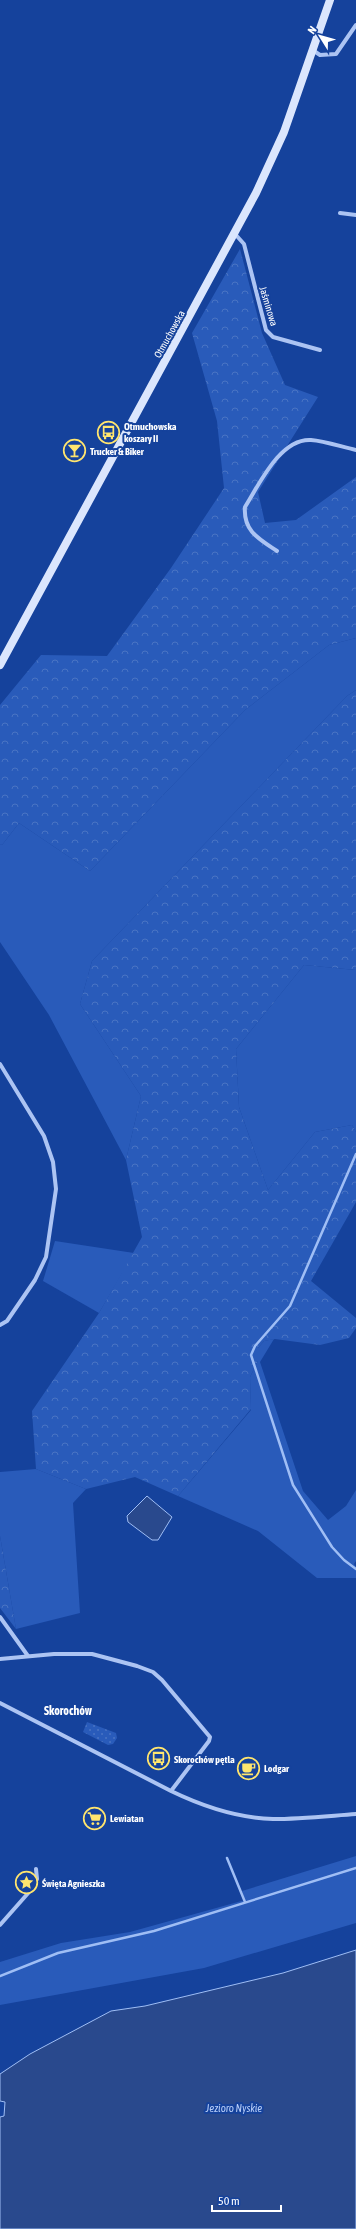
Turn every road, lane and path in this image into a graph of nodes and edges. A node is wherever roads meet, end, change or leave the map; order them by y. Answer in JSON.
{"nodes":[{"id":1,"x":330,"y":0,"type":"edge"},
{"id":2,"x":356,"y":25,"type":"edge"},
{"id":3,"x":314,"y":51,"type":"junction"},
{"id":4,"x":340,"y":213,"type":"dead end"},
{"id":5,"x":356,"y":215,"type":"edge"},
{"id":6,"x":235,"y":234,"type":"junction"},
{"id":7,"x":320,"y":350,"type":"dead end"},
{"id":8,"x":356,"y":450,"type":"edge"},
{"id":9,"x":277,"y":551,"type":"dead end"},
{"id":10,"x":0,"y":665,"type":"edge"},
{"id":11,"x":0,"y":1064,"type":"edge"},
{"id":12,"x":0,"y":1325,"type":"edge"},
{"id":13,"x":0,"y":1617,"type":"edge"},
{"id":14,"x":28,"y":1656,"type":"junction"},
{"id":15,"x":0,"y":1659,"type":"edge"},
{"id":16,"x":0,"y":1702,"type":"edge"},
{"id":17,"x":172,"y":1791,"type":"junction"},
{"id":18,"x":356,"y":1814,"type":"edge"},
{"id":19,"x":36,"y":1869,"type":"dead end"},
{"id":20,"x":0,"y":1925,"type":"edge"}],
"edges":[{"from":1,"to":3,"type":"main road","name":"Otmuchowska"},
{"from":2,"to":3,"type":"street"},
{"from":3,"to":6,"type":"main road","name":"Otmuchowska"},
{"from":4,"to":5,"type":"street"},
{"from":6,"to":7,"type":"street","name":"Jaśminowa"},
{"from":6,"to":10,"type":"main road","name":"Otmuchowska"},
{"from":8,"to":9,"type":"street"},
{"from":11,"to":12,"type":"street"},
{"from":13,"to":14,"type":"street"},
{"from":14,"to":15,"type":"street"},
{"from":14,"to":17,"type":"street"},
{"from":16,"to":17,"type":"street"},
{"from":17,"to":18,"type":"street"},
{"from":19,"to":20,"type":"street"}]}
